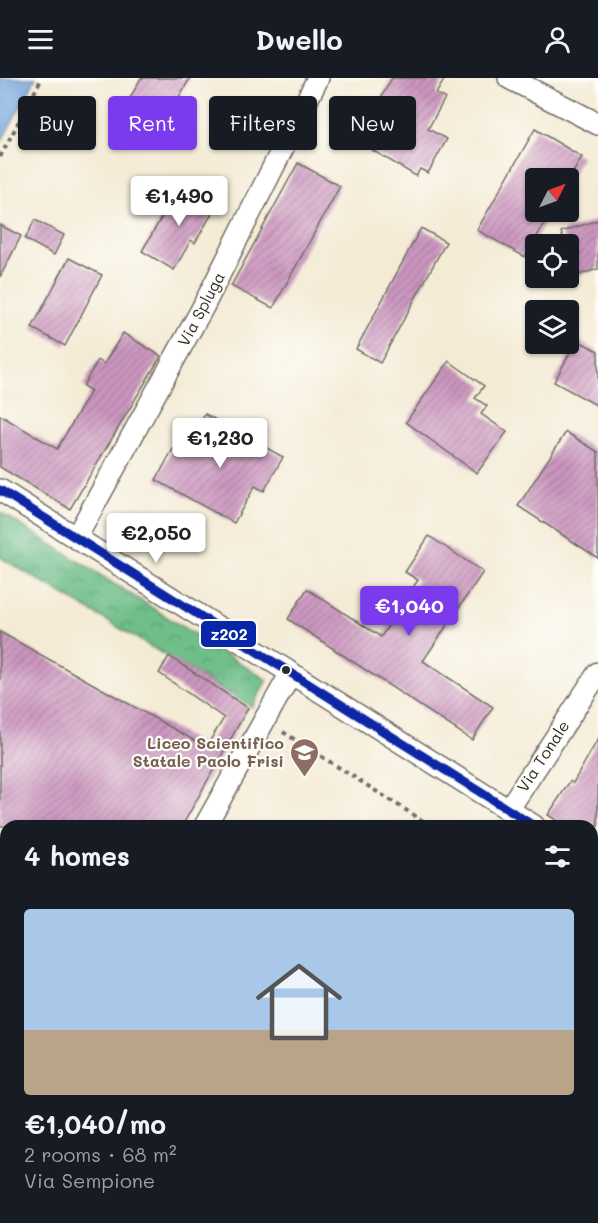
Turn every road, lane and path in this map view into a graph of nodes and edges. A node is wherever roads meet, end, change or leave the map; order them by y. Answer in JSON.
{"nodes":[{"id":1,"x":42,"y":78,"type":"edge"},
{"id":2,"x":318,"y":78,"type":"edge"},
{"id":3,"x":509,"y":78,"type":"edge"},
{"id":4,"x":598,"y":124,"type":"edge"},
{"id":5,"x":0,"y":157,"type":"edge"},
{"id":6,"x":0,"y":490,"type":"edge"},
{"id":7,"x":77,"y":536,"type":"junction"},
{"id":8,"x":291,"y":673,"type":"junction"},
{"id":9,"x":598,"y":673,"type":"edge"},
{"id":10,"x":266,"y":719,"type":"junction"},
{"id":11,"x":508,"y":810,"type":"junction"},
{"id":12,"x":208,"y":820,"type":"edge"},
{"id":13,"x":422,"y":820,"type":"edge"},
{"id":14,"x":524,"y":820,"type":"edge"}],
"edges":[{"from":1,"to":5,"type":"path"},
{"from":2,"to":7,"type":"street","name":"Via Spluga"},
{"from":3,"to":4,"type":"street"},
{"from":6,"to":7,"type":"street"},
{"from":7,"to":8,"type":"street"},
{"from":8,"to":10,"type":"street"},
{"from":8,"to":11,"type":"street"},
{"from":9,"to":11,"type":"street","name":"Via Tonale"},
{"from":10,"to":12,"type":"street"},
{"from":10,"to":13,"type":"path"},
{"from":11,"to":14,"type":"street"}]}
